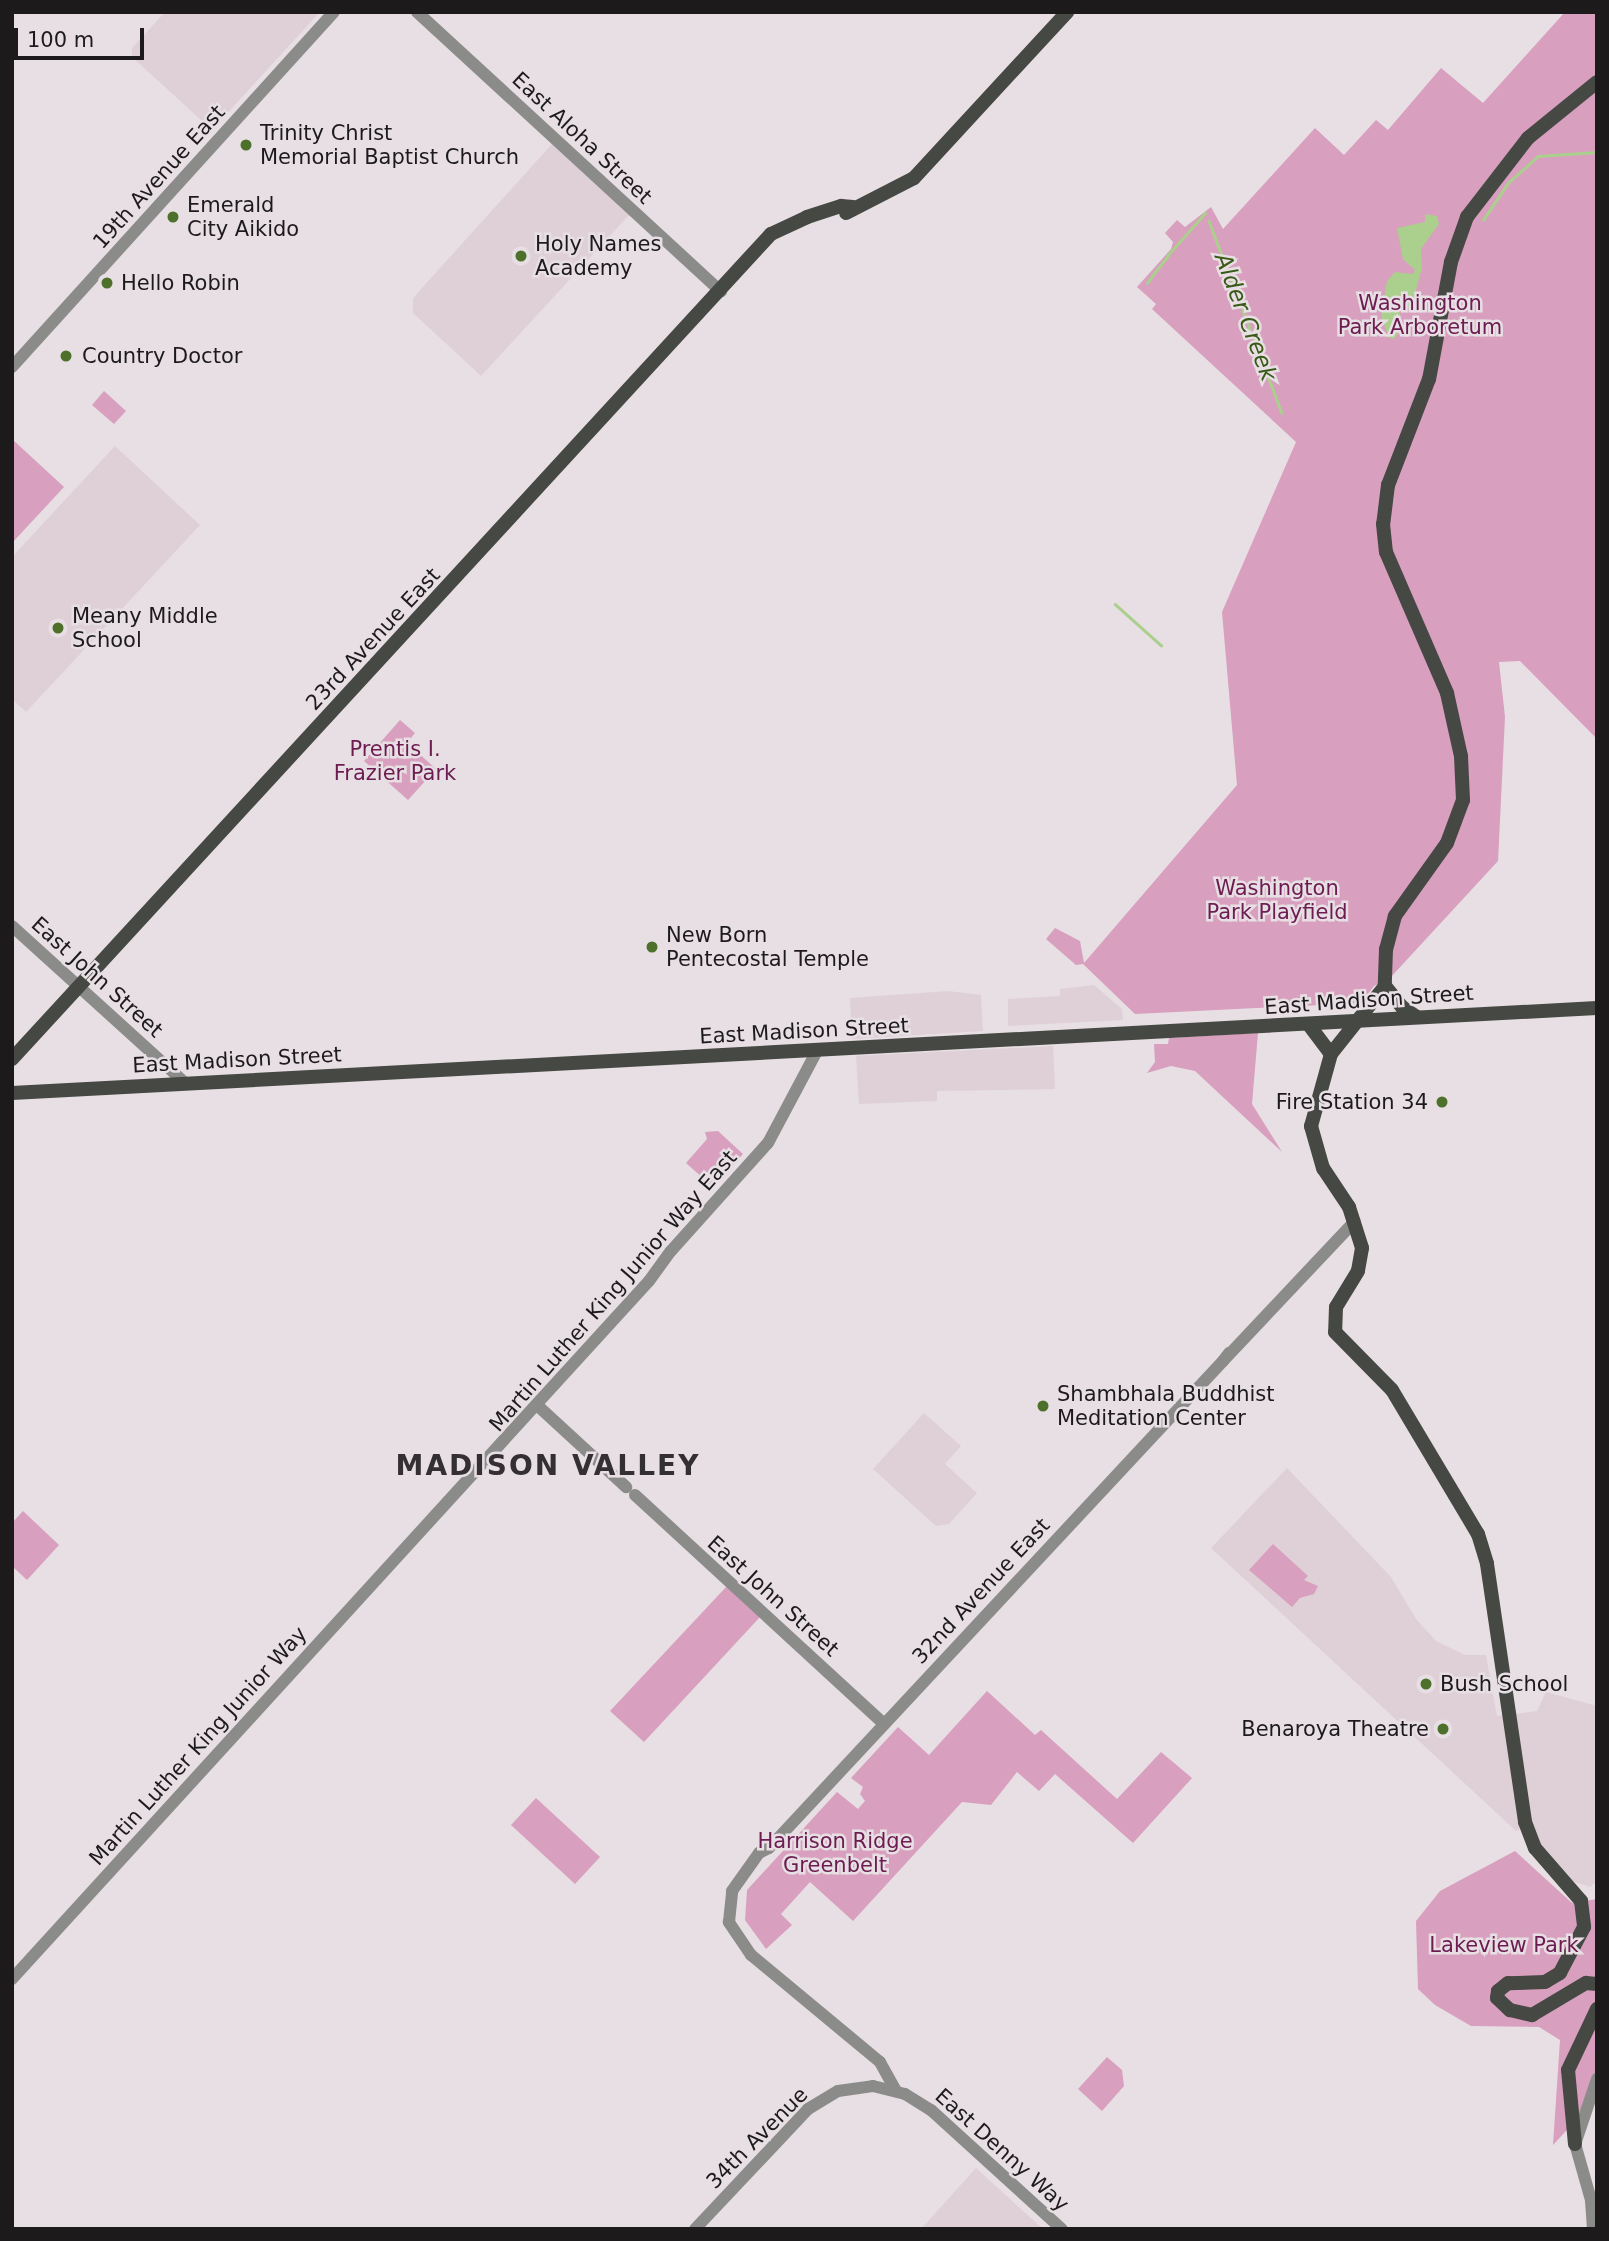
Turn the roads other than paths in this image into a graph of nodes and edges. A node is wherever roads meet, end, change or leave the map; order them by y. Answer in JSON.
{"nodes":[{"id":1,"x":334,"y":12,"type":"edge"},
{"id":2,"x":417,"y":12,"type":"edge"},
{"id":3,"x":1067,"y":12,"type":"edge"},
{"id":4,"x":1597,"y":82,"type":"edge"},
{"id":5,"x":721,"y":292,"type":"junction"},
{"id":6,"x":12,"y":367,"type":"edge"},
{"id":7,"x":12,"y":926,"type":"edge"},
{"id":8,"x":1385,"y":986,"type":"junction"},
{"id":9,"x":79,"y":987,"type":"junction"},
{"id":10,"x":1597,"y":1008,"type":"edge"},
{"id":11,"x":1417,"y":1017,"type":"junction"},
{"id":12,"x":1357,"y":1021,"type":"junction"},
{"id":13,"x":1309,"y":1025,"type":"junction"},
{"id":14,"x":817,"y":1051,"type":"junction"},
{"id":15,"x":1331,"y":1054,"type":"junction"},
{"id":16,"x":12,"y":1059,"type":"edge"},
{"id":17,"x":186,"y":1084,"type":"junction"},
{"id":18,"x":12,"y":1093,"type":"edge"},
{"id":19,"x":1355,"y":1221,"type":"junction"},
{"id":20,"x":538,"y":1406,"type":"junction"},
{"id":21,"x":414,"y":1541,"type":"joint"},
{"id":22,"x":884,"y":1724,"type":"junction"},
{"id":23,"x":732,"y":1891,"type":"joint"},
{"id":24,"x":12,"y":1979,"type":"edge"},
{"id":25,"x":1597,"y":1984,"type":"edge"},
{"id":26,"x":1597,"y":2009,"type":"edge"},
{"id":27,"x":1597,"y":2080,"type":"edge"},
{"id":28,"x":896,"y":2091,"type":"junction"},
{"id":29,"x":1575,"y":2144,"type":"junction"},
{"id":30,"x":695,"y":2229,"type":"edge"},
{"id":31,"x":1062,"y":2229,"type":"edge"},
{"id":32,"x":1593,"y":2229,"type":"edge"}],
"edges":[{"from":1,"to":6,"type":"street","name":"19th Avenue East"},
{"from":2,"to":5,"type":"street","name":"East Aloha Street"},
{"from":3,"to":5,"type":"main road","name":"23rd Avenue East"},
{"from":4,"to":8,"type":"main road"},
{"from":5,"to":9,"type":"main road","name":"23rd Avenue East"},
{"from":7,"to":9,"type":"street","name":"East John Street"},
{"from":8,"to":11,"type":"main road"},
{"from":8,"to":12,"type":"main road"},
{"from":9,"to":16,"type":"main road","name":"23rd Avenue East"},
{"from":9,"to":17,"type":"street","name":"East John Street"},
{"from":10,"to":11,"type":"main road","name":"East Madison Street"},
{"from":11,"to":12,"type":"main road","name":"East Madison Street"},
{"from":12,"to":13,"type":"main road","name":"East Madison Street"},
{"from":12,"to":15,"type":"main road"},
{"from":13,"to":14,"type":"main road","name":"East Madison Street"},
{"from":13,"to":15,"type":"main road"},
{"from":14,"to":17,"type":"main road","name":"East Madison Street"},
{"from":14,"to":20,"type":"street","name":"Martin Luther King Junior Way East"},
{"from":15,"to":19,"type":"main road"},
{"from":17,"to":18,"type":"main road","name":"East Madison Street"},
{"from":19,"to":22,"type":"street","name":"32nd Avenue East"},
{"from":19,"to":25,"type":"main road"},
{"from":20,"to":21,"type":"street","name":"Martin Luther King Junior Way East"},
{"from":20,"to":22,"type":"street","name":"East John Street"},
{"from":21,"to":24,"type":"street","name":"Martin Luther King Junior Way"},
{"from":22,"to":23,"type":"street","name":"32nd Avenue East"},
{"from":23,"to":28,"type":"street","name":"East Denny Way"},
{"from":26,"to":29,"type":"main road"},
{"from":27,"to":29,"type":"street"},
{"from":28,"to":30,"type":"street","name":"34th Avenue"},
{"from":28,"to":31,"type":"street","name":"East Denny Way"},
{"from":29,"to":32,"type":"street"}]}
